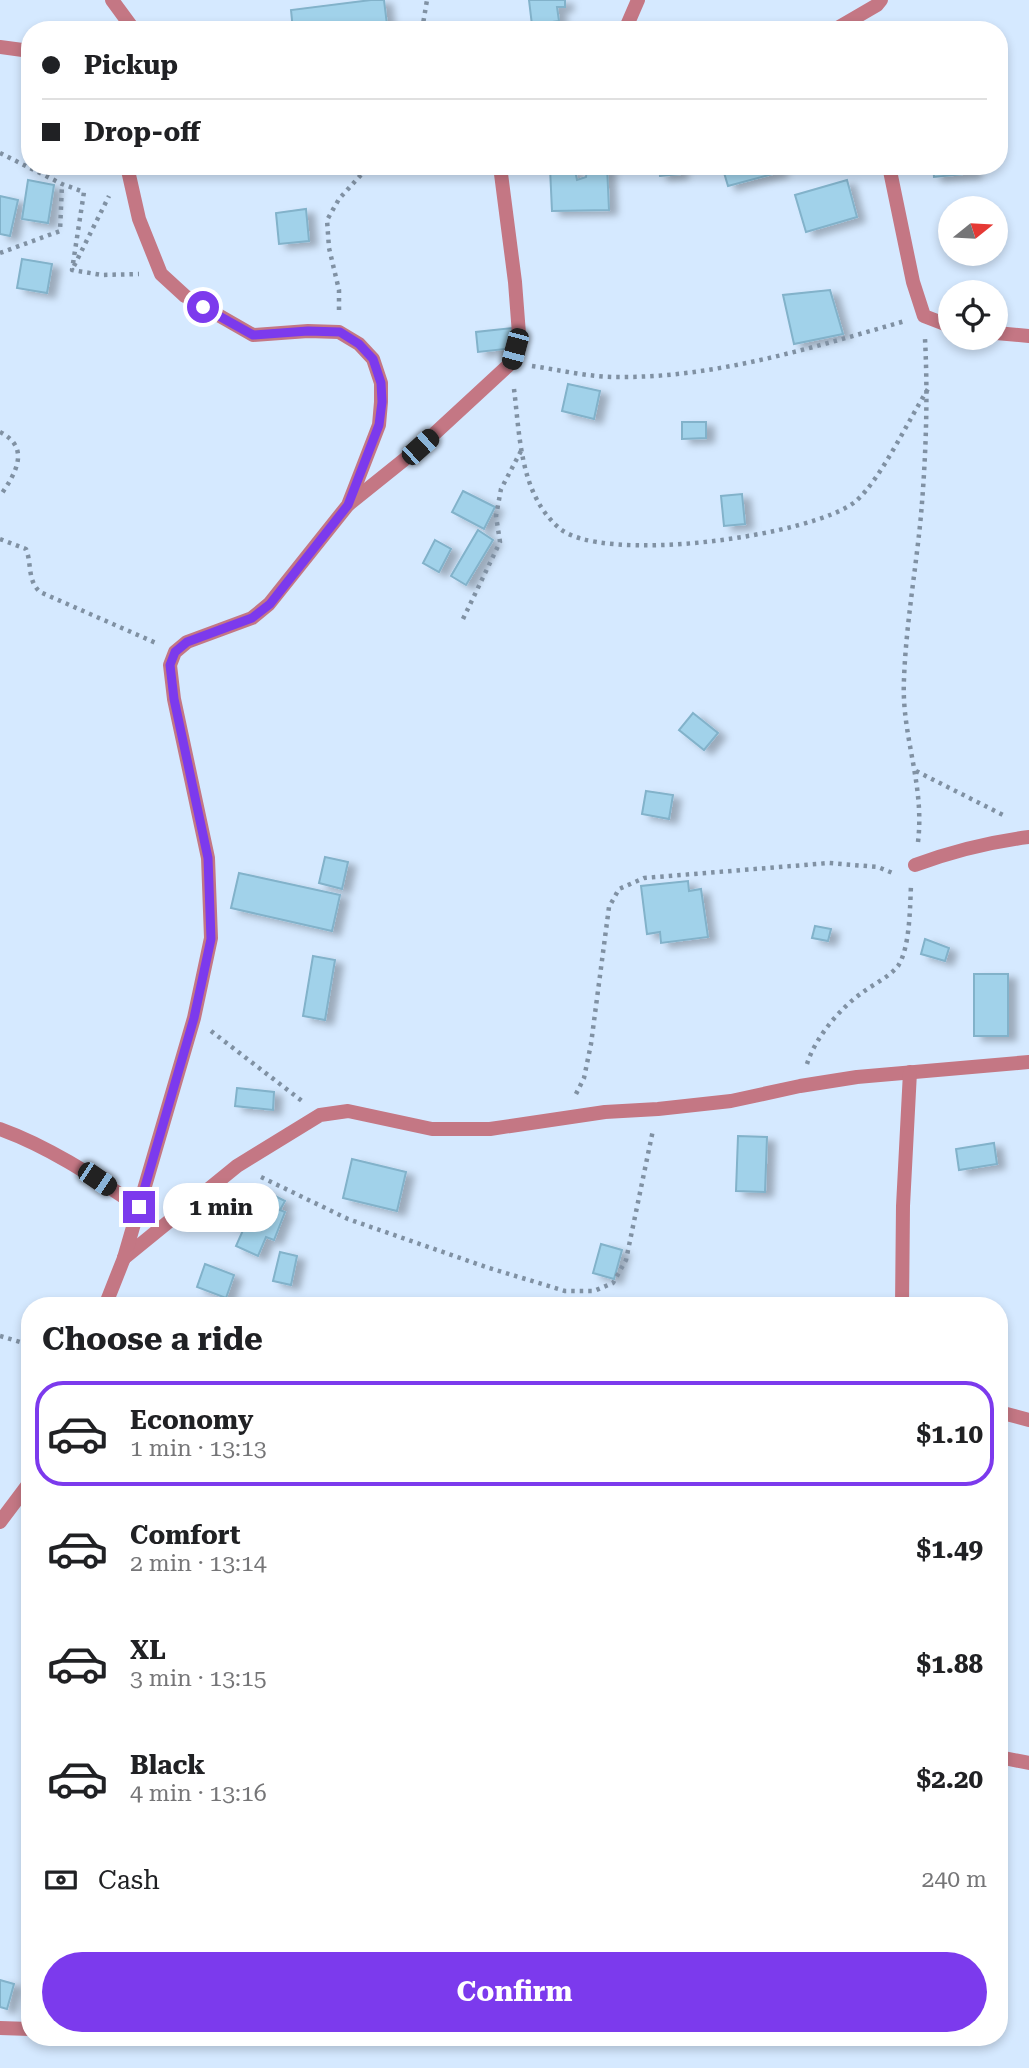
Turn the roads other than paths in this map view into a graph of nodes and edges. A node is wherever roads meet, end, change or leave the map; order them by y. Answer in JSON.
{"nodes":[{"id":1,"x":112,"y":0,"type":"edge"},
{"id":2,"x":638,"y":0,"type":"edge"},
{"id":3,"x":881,"y":0,"type":"edge"},
{"id":4,"x":127,"y":21,"type":"edge"},
{"id":5,"x":629,"y":21,"type":"edge"},
{"id":6,"x":849,"y":21,"type":"edge"},
{"id":7,"x":0,"y":47,"type":"edge"},
{"id":8,"x":21,"y":50,"type":"edge"},
{"id":9,"x":129,"y":175,"type":"edge"},
{"id":10,"x":501,"y":175,"type":"edge"},
{"id":11,"x":891,"y":175,"type":"edge"},
{"id":12,"x":938,"y":321,"type":"edge"},
{"id":13,"x":1008,"y":334,"type":"edge"},
{"id":14,"x":1029,"y":336,"type":"edge"},
{"id":15,"x":348,"y":505,"type":"junction"},
{"id":16,"x":1029,"y":837,"type":"edge"},
{"id":17,"x":915,"y":864,"type":"road end"},
{"id":18,"x":1029,"y":1062,"type":"edge"},
{"id":19,"x":910,"y":1072,"type":"junction"},
{"id":20,"x":0,"y":1129,"type":"edge"},
{"id":21,"x":139,"y":1207,"type":"junction"},
{"id":22,"x":124,"y":1258,"type":"junction"},
{"id":23,"x":108,"y":1297,"type":"edge"},
{"id":24,"x":902,"y":1297,"type":"edge"},
{"id":25,"x":1008,"y":1414,"type":"edge"},
{"id":26,"x":1029,"y":1420,"type":"edge"},
{"id":27,"x":21,"y":1494,"type":"edge"},
{"id":28,"x":0,"y":1521,"type":"edge"},
{"id":29,"x":1008,"y":1759,"type":"edge"},
{"id":30,"x":1029,"y":1763,"type":"edge"},
{"id":31,"x":0,"y":2028,"type":"edge"},
{"id":32,"x":21,"y":2029,"type":"edge"}],
"edges":[{"from":1,"to":4,"type":"street"},
{"from":2,"to":5,"type":"street"},
{"from":3,"to":6,"type":"street"},
{"from":7,"to":8,"type":"street"},
{"from":9,"to":15,"type":"street"},
{"from":10,"to":15,"type":"street"},
{"from":11,"to":12,"type":"street"},
{"from":13,"to":14,"type":"street"},
{"from":15,"to":21,"type":"street"},
{"from":16,"to":17,"type":"street"},
{"from":18,"to":19,"type":"street"},
{"from":19,"to":22,"type":"street"},
{"from":19,"to":24,"type":"street"},
{"from":20,"to":21,"type":"street"},
{"from":21,"to":22,"type":"street"},
{"from":22,"to":23,"type":"street"},
{"from":25,"to":26,"type":"street"},
{"from":27,"to":28,"type":"street"},
{"from":29,"to":30,"type":"street"},
{"from":31,"to":32,"type":"street"}]}
